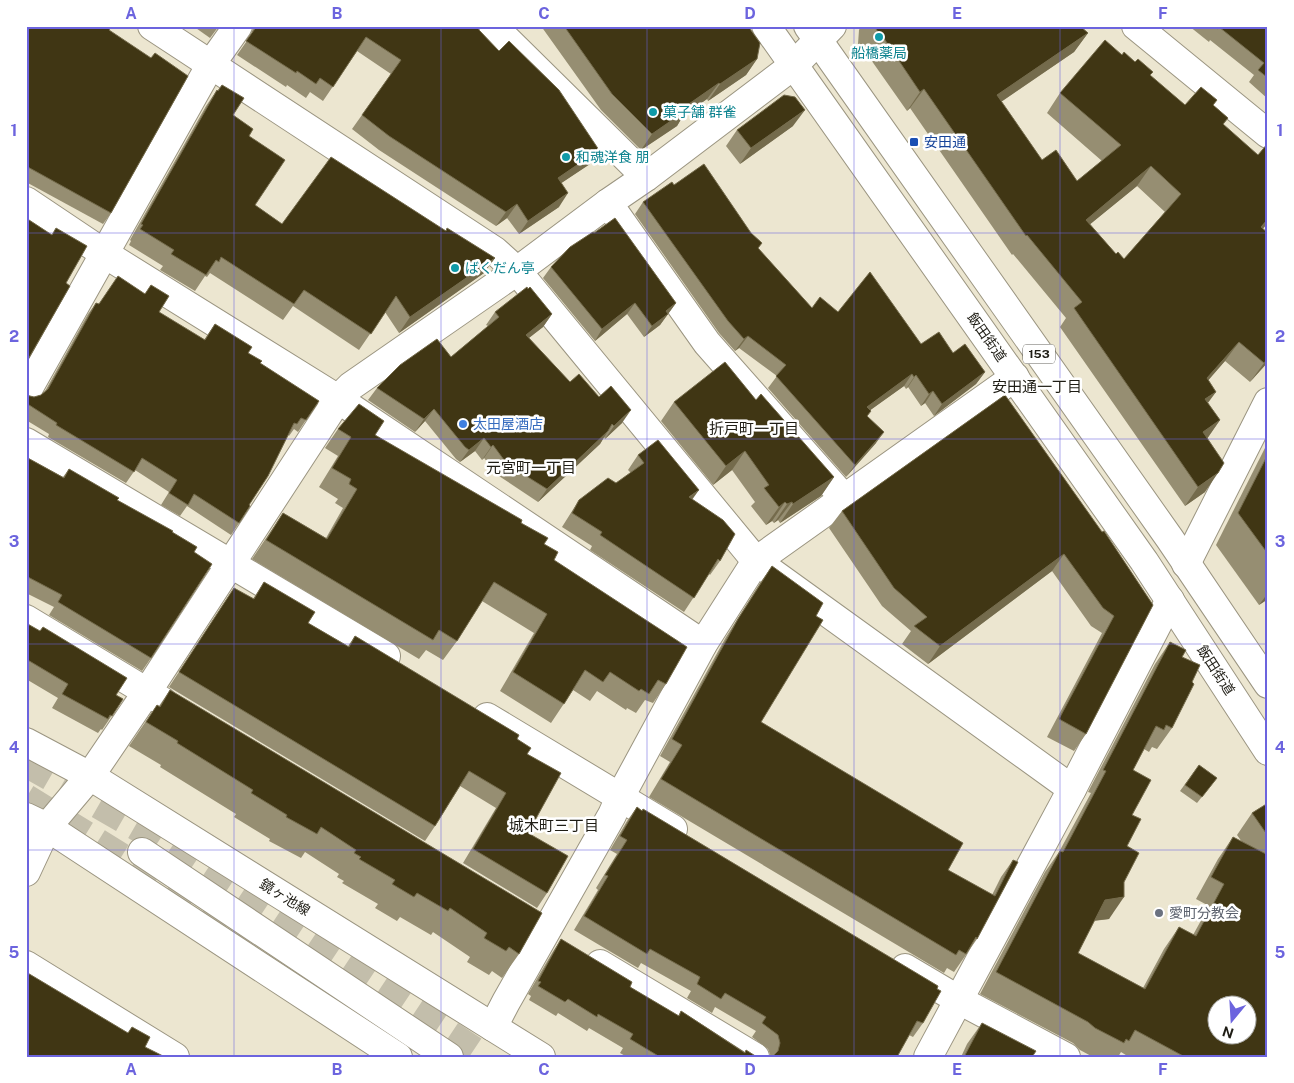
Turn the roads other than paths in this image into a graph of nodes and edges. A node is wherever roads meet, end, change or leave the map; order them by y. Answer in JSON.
{"nodes":[{"id":1,"x":152,"y":26,"type":"edge"},
{"id":2,"x":238,"y":26,"type":"edge"},
{"id":3,"x":493,"y":26,"type":"edge"},
{"id":4,"x":766,"y":26,"type":"edge"},
{"id":5,"x":1136,"y":26,"type":"edge"},
{"id":6,"x":819,"y":31,"type":"edge"},
{"id":7,"x":210,"y":64,"type":"junction"},
{"id":8,"x":794,"y":65,"type":"junction"},
{"id":9,"x":1268,"y":134,"type":"edge"},
{"id":10,"x":646,"y":176,"type":"junction"},
{"id":11,"x":26,"y":201,"type":"edge"},
{"id":12,"x":608,"y":203,"type":"junction"},
{"id":13,"x":105,"y":254,"type":"junction"},
{"id":14,"x":517,"y":271,"type":"junction"},
{"id":15,"x":1015,"y":377,"type":"junction"},
{"id":16,"x":26,"y":393,"type":"edge"},
{"id":17,"x":338,"y":400,"type":"junction"},
{"id":18,"x":1268,"y":402,"type":"edge"},
{"id":19,"x":26,"y":442,"type":"edge"},
{"id":20,"x":844,"y":498,"type":"junction"},
{"id":21,"x":756,"y":561,"type":"junction"},
{"id":22,"x":231,"y":563,"type":"junction"},
{"id":23,"x":1186,"y":564,"type":"junction"},
{"id":24,"x":1170,"y":600,"type":"junction"},
{"id":25,"x":26,"y":619,"type":"edge"},
{"id":26,"x":703,"y":644,"type":"junction"},
{"id":27,"x":408,"y":670,"type":"edge"},
{"id":28,"x":1268,"y":684,"type":"edge"},
{"id":29,"x":147,"y":692,"type":"junction"},
{"id":30,"x":468,"y":706,"type":"edge"},
{"id":31,"x":181,"y":712,"type":"edge"},
{"id":32,"x":26,"y":742,"type":"edge"},
{"id":33,"x":1268,"y":750,"type":"edge"},
{"id":34,"x":90,"y":776,"type":"junction"},
{"id":35,"x":1072,"y":789,"type":"junction"},
{"id":36,"x":620,"y":797,"type":"junction"},
{"id":37,"x":37,"y":822,"type":"edge"},
{"id":38,"x":696,"y":843,"type":"edge"},
{"id":39,"x":142,"y":852,"type":"dead end"},
{"id":40,"x":26,"y":872,"type":"edge"},
{"id":41,"x":537,"y":926,"type":"junction"},
{"id":42,"x":883,"y":954,"type":"edge"},
{"id":43,"x":26,"y":965,"type":"edge"},
{"id":44,"x":959,"y":1000,"type":"junction"},
{"id":45,"x":493,"y":1027,"type":"junction"},
{"id":46,"x":175,"y":1057,"type":"edge"},
{"id":47,"x":398,"y":1057,"type":"edge"},
{"id":48,"x":449,"y":1057,"type":"edge"},
{"id":49,"x":541,"y":1057,"type":"edge"},
{"id":50,"x":755,"y":1057,"type":"edge"},
{"id":51,"x":928,"y":1057,"type":"edge"},
{"id":52,"x":1066,"y":1057,"type":"edge"}],
"edges":[{"from":1,"to":7,"type":"main road"},
{"from":2,"to":7,"type":"main road"},
{"from":3,"to":10,"type":"main road"},
{"from":4,"to":8,"type":"main road","name":"飯田街道","number":"153"},
{"from":5,"to":9,"type":"main road"},
{"from":6,"to":8,"type":"main road"},
{"from":6,"to":23,"type":"main road","number":"153"},
{"from":7,"to":13,"type":"main road"},
{"from":7,"to":14,"type":"main road"},
{"from":8,"to":10,"type":"main road"},
{"from":8,"to":15,"type":"main road","name":"飯田街道","number":"153"},
{"from":10,"to":12,"type":"main road"},
{"from":11,"to":13,"type":"main road"},
{"from":12,"to":14,"type":"main road"},
{"from":12,"to":20,"type":"main road"},
{"from":13,"to":16,"type":"main road"},
{"from":13,"to":17,"type":"main road"},
{"from":14,"to":17,"type":"main road"},
{"from":14,"to":21,"type":"main road"},
{"from":15,"to":20,"type":"main road"},
{"from":15,"to":24,"type":"main road","name":"飯田街道","number":"153"},
{"from":17,"to":22,"type":"main road"},
{"from":17,"to":26,"type":"main road"},
{"from":18,"to":23,"type":"main road"},
{"from":19,"to":22,"type":"main road"},
{"from":20,"to":21,"type":"main road"},
{"from":21,"to":26,"type":"main road"},
{"from":21,"to":35,"type":"main road"},
{"from":22,"to":27,"type":"main road"},
{"from":22,"to":29,"type":"main road"},
{"from":23,"to":28,"type":"main road","number":"153"},
{"from":24,"to":33,"type":"main road","name":"飯田街道","number":"153"},
{"from":24,"to":35,"type":"main road"},
{"from":25,"to":29,"type":"main road"},
{"from":26,"to":36,"type":"main road"},
{"from":29,"to":31,"type":"main road"},
{"from":29,"to":34,"type":"main road"},
{"from":30,"to":36,"type":"main road"},
{"from":32,"to":34,"type":"main road","name":"鏡ヶ池線"},
{"from":34,"to":37,"type":"main road"},
{"from":34,"to":45,"type":"main road","name":"鏡ヶ池線"},
{"from":35,"to":44,"type":"main road"},
{"from":36,"to":38,"type":"main road"},
{"from":36,"to":41,"type":"main road"},
{"from":37,"to":40,"type":"main road"},
{"from":37,"to":47,"type":"main road"},
{"from":39,"to":48,"type":"main road"},
{"from":41,"to":45,"type":"main road"},
{"from":41,"to":50,"type":"main road"},
{"from":42,"to":44,"type":"main road"},
{"from":43,"to":46,"type":"main road"},
{"from":44,"to":51,"type":"main road"},
{"from":44,"to":52,"type":"main road"},
{"from":45,"to":49,"type":"main road","name":"鏡ヶ池線"}]}
